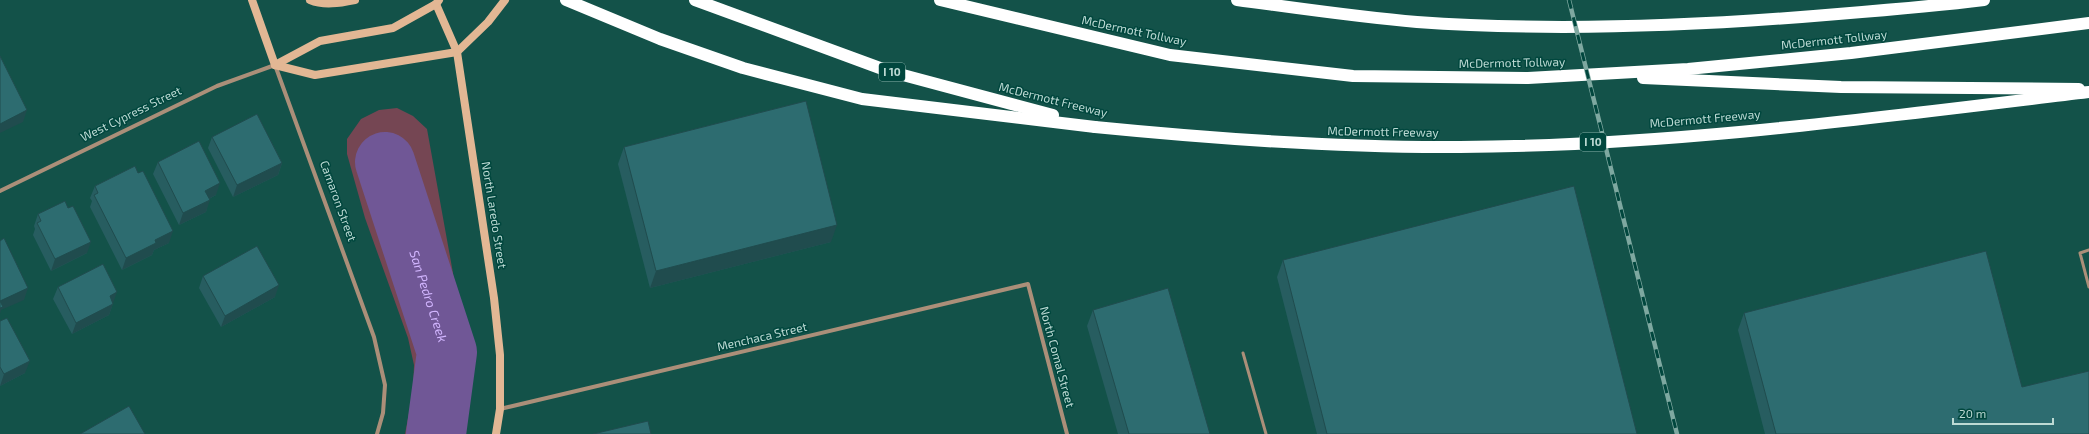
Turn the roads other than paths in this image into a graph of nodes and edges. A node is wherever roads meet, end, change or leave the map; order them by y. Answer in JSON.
{"nodes":[{"id":1,"x":252,"y":0,"type":"edge"},
{"id":2,"x":310,"y":0,"type":"edge"},
{"id":3,"x":355,"y":0,"type":"edge"},
{"id":4,"x":505,"y":0,"type":"edge"},
{"id":5,"x":566,"y":0,"type":"edge"},
{"id":6,"x":695,"y":0,"type":"edge"},
{"id":7,"x":940,"y":0,"type":"edge"},
{"id":8,"x":1237,"y":0,"type":"edge"},
{"id":9,"x":1984,"y":0,"type":"edge"},
{"id":10,"x":437,"y":2,"type":"edge"},
{"id":11,"x":2089,"y":23,"type":"edge"},
{"id":12,"x":457,"y":52,"type":"junction"},
{"id":13,"x":275,"y":65,"type":"junction"},
{"id":14,"x":1582,"y":75,"type":"junction"},
{"id":15,"x":2089,"y":90,"type":"edge"},
{"id":16,"x":1095,"y":127,"type":"junction"},
{"id":17,"x":0,"y":191,"type":"edge"},
{"id":18,"x":2089,"y":250,"type":"edge"},
{"id":19,"x":1028,"y":284,"type":"joint"},
{"id":20,"x":2089,"y":287,"type":"edge"},
{"id":21,"x":1243,"y":353,"type":"dead end"},
{"id":22,"x":500,"y":409,"type":"junction"},
{"id":23,"x":377,"y":434,"type":"edge"},
{"id":24,"x":496,"y":434,"type":"edge"},
{"id":25,"x":1067,"y":434,"type":"edge"},
{"id":26,"x":1266,"y":434,"type":"edge"}],
"edges":[{"from":1,"to":13,"type":"main road","name":"Camaron Street"},
{"from":2,"to":3,"type":"main road"},
{"from":4,"to":12,"type":"main road"},
{"from":5,"to":16,"type":"highway"},
{"from":6,"to":16,"type":"highway","name":"McDermott Freeway","number":"I 10"},
{"from":7,"to":14,"type":"highway","name":"McDermott Tollway"},
{"from":8,"to":9,"type":"highway","name":"McDermott Tollway"},
{"from":10,"to":12,"type":"main road","name":"North Laredo Street"},
{"from":10,"to":13,"type":"main road","name":"West Cypress Street"},
{"from":11,"to":14,"type":"highway","name":"McDermott Tollway"},
{"from":12,"to":13,"type":"main road"},
{"from":12,"to":22,"type":"main road","name":"North Laredo Street"},
{"from":13,"to":17,"type":"street","name":"West Cypress Street"},
{"from":13,"to":23,"type":"street","name":"Camaron Street"},
{"from":14,"to":15,"type":"highway"},
{"from":15,"to":16,"type":"highway","name":"McDermott Freeway","number":"I 10","bridge":true},
{"from":18,"to":20,"type":"lane"},
{"from":19,"to":22,"type":"street","name":"Menchaca Street"},
{"from":19,"to":25,"type":"street","name":"North Comal Street"},
{"from":21,"to":26,"type":"lane"},
{"from":22,"to":24,"type":"main road","name":"North Laredo Street"}]}
